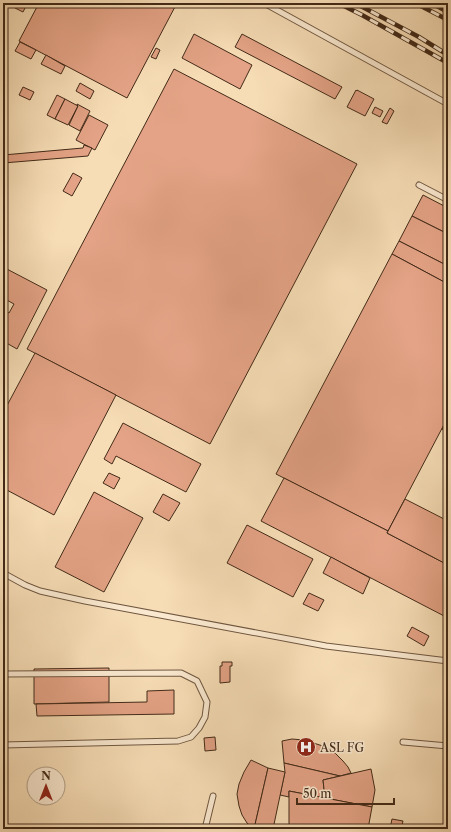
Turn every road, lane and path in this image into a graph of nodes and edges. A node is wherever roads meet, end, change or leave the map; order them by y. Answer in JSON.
{"nodes":[{"id":1,"x":264,"y":3,"type":"edge"},
{"id":2,"x":448,"y":104,"type":"edge"},
{"id":3,"x":419,"y":185,"type":"dead end"},
{"id":4,"x":448,"y":200,"type":"edge"},
{"id":5,"x":3,"y":573,"type":"edge"},
{"id":6,"x":448,"y":662,"type":"edge"},
{"id":7,"x":3,"y":674,"type":"edge"},
{"id":8,"x":403,"y":742,"type":"dead end"},
{"id":9,"x":3,"y":745,"type":"edge"},
{"id":10,"x":448,"y":746,"type":"edge"},
{"id":11,"x":213,"y":796,"type":"dead end"},
{"id":12,"x":205,"y":829,"type":"edge"}],
"edges":[{"from":1,"to":2,"type":"lane"},
{"from":3,"to":4,"type":"lane"},
{"from":5,"to":6,"type":"lane"},
{"from":7,"to":9,"type":"lane"},
{"from":8,"to":10,"type":"lane"},
{"from":11,"to":12,"type":"lane"}]}
